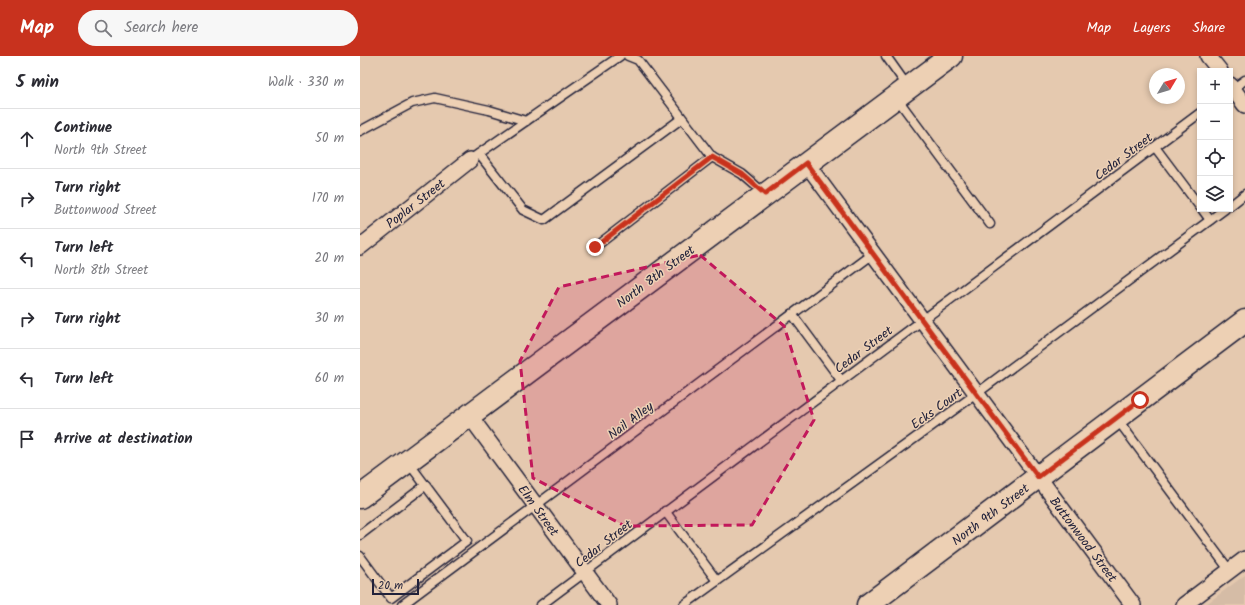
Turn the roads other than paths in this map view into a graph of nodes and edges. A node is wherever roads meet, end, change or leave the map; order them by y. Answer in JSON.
{"nodes":[{"id":1,"x":620,"y":56,"type":"edge"},
{"id":2,"x":628,"y":56,"type":"edge"},
{"id":3,"x":886,"y":56,"type":"edge"},
{"id":4,"x":951,"y":56,"type":"edge"},
{"id":5,"x":1208,"y":56,"type":"edge"},
{"id":6,"x":1218,"y":68,"type":"edge"},
{"id":7,"x":1245,"y":80,"type":"edge"},
{"id":8,"x":1233,"y":87,"type":"edge"},
{"id":9,"x":1233,"y":90,"type":"edge"},
{"id":10,"x":902,"y":92,"type":"junction"},
{"id":11,"x":1245,"y":105,"type":"edge"},
{"id":12,"x":1197,"y":115,"type":"edge"},
{"id":13,"x":681,"y":119,"type":"junction"},
{"id":14,"x":526,"y":122,"type":"junction"},
{"id":15,"x":360,"y":131,"type":"edge"},
{"id":16,"x":1155,"y":147,"type":"junction"},
{"id":17,"x":474,"y":157,"type":"junction"},
{"id":18,"x":712,"y":157,"type":"junction"},
{"id":19,"x":806,"y":163,"type":"junction"},
{"id":20,"x":765,"y":194,"type":"junction"},
{"id":21,"x":1245,"y":194,"type":"edge"},
{"id":22,"x":1197,"y":203,"type":"edge"},
{"id":23,"x":1233,"y":204,"type":"edge"},
{"id":24,"x":1204,"y":212,"type":"edge"},
{"id":25,"x":1221,"y":212,"type":"edge"},
{"id":26,"x":1210,"y":220,"type":"junction"},
{"id":27,"x":990,"y":224,"type":"dead end"},
{"id":28,"x":360,"y":247,"type":"edge"},
{"id":29,"x":595,"y":247,"type":"dead end"},
{"id":30,"x":873,"y":254,"type":"junction"},
{"id":31,"x":792,"y":314,"type":"junction"},
{"id":32,"x":922,"y":320,"type":"junction"},
{"id":33,"x":1245,"y":321,"type":"edge"},
{"id":34,"x":841,"y":380,"type":"junction"},
{"id":35,"x":976,"y":394,"type":"junction"},
{"id":36,"x":469,"y":415,"type":"junction"},
{"id":37,"x":1116,"y":417,"type":"junction"},
{"id":38,"x":408,"y":461,"type":"junction"},
{"id":39,"x":1038,"y":477,"type":"junction"},
{"id":40,"x":426,"y":485,"type":"junction"},
{"id":41,"x":360,"y":497,"type":"edge"},
{"id":42,"x":536,"y":505,"type":"junction"},
{"id":43,"x":665,"y":511,"type":"junction"},
{"id":44,"x":360,"y":535,"type":"edge"},
{"id":45,"x":360,"y":556,"type":"edge"},
{"id":46,"x":1245,"y":560,"type":"edge"},
{"id":47,"x":1230,"y":571,"type":"junction"},
{"id":48,"x":585,"y":572,"type":"junction"},
{"id":49,"x":717,"y":581,"type":"junction"},
{"id":50,"x":402,"y":605,"type":"edge"},
{"id":51,"x":541,"y":605,"type":"edge"},
{"id":52,"x":609,"y":605,"type":"edge"},
{"id":53,"x":684,"y":605,"type":"edge"},
{"id":54,"x":868,"y":605,"type":"edge"},
{"id":55,"x":1133,"y":605,"type":"edge"},
{"id":56,"x":1184,"y":605,"type":"edge"}],
"edges":[{"from":1,"to":14,"type":"lane"},
{"from":2,"to":13,"type":"lane"},
{"from":3,"to":10,"type":"lane"},
{"from":4,"to":10,"type":"main road","name":"North 8th Street"},
{"from":5,"to":6,"type":"street"},
{"from":7,"to":8,"type":"lane"},
{"from":9,"to":11,"type":"street"},
{"from":10,"to":19,"type":"main road","name":"North 8th Street"},
{"from":10,"to":27,"type":"lane"},
{"from":12,"to":16,"type":"lane","name":"Cedar Street"},
{"from":13,"to":17,"type":"lane"},
{"from":13,"to":18,"type":"lane"},
{"from":14,"to":15,"type":"lane"},
{"from":14,"to":17,"type":"lane"},
{"from":16,"to":22,"type":"lane"},
{"from":16,"to":32,"type":"lane","name":"Cedar Street"},
{"from":17,"to":28,"type":"street","name":"Poplar Street"},
{"from":18,"to":20,"type":"lane"},
{"from":18,"to":29,"type":"lane"},
{"from":19,"to":20,"type":"main road","name":"North 8th Street"},
{"from":19,"to":30,"type":"street","name":"Buttonwood Street"},
{"from":20,"to":36,"type":"main road","name":"North 8th Street"},
{"from":21,"to":23,"type":"lane"},
{"from":24,"to":26,"type":"lane"},
{"from":25,"to":26,"type":"lane","name":"Ecks Court"},
{"from":26,"to":35,"type":"lane","name":"Ecks Court"},
{"from":30,"to":31,"type":"lane","name":"Nail Alley"},
{"from":30,"to":32,"type":"street","name":"Buttonwood Street"},
{"from":31,"to":34,"type":"lane"},
{"from":31,"to":42,"type":"lane","name":"Nail Alley"},
{"from":32,"to":34,"type":"lane","name":"Cedar Street"},
{"from":32,"to":35,"type":"street","name":"Buttonwood Street"},
{"from":33,"to":37,"type":"main road","name":"North 9th Street"},
{"from":34,"to":43,"type":"lane","name":"Cedar Street"},
{"from":35,"to":39,"type":"street","name":"Buttonwood Street"},
{"from":35,"to":49,"type":"lane","name":"Ecks Court"},
{"from":36,"to":38,"type":"main road","name":"North 8th Street"},
{"from":36,"to":42,"type":"street","name":"Elm Street"},
{"from":37,"to":39,"type":"main road","name":"North 9th Street"},
{"from":37,"to":47,"type":"lane"},
{"from":38,"to":40,"type":"lane"},
{"from":38,"to":41,"type":"main road","name":"North 8th Street"},
{"from":39,"to":54,"type":"main road","name":"North 9th Street"},
{"from":39,"to":55,"type":"street","name":"Buttonwood Street"},
{"from":40,"to":44,"type":"lane"},
{"from":40,"to":45,"type":"lane"},
{"from":42,"to":48,"type":"street","name":"Elm Street"},
{"from":42,"to":50,"type":"lane","name":"Nail Alley"},
{"from":43,"to":48,"type":"lane","name":"Cedar Street"},
{"from":43,"to":49,"type":"lane"},
{"from":46,"to":47,"type":"street"},
{"from":47,"to":56,"type":"street"},
{"from":48,"to":51,"type":"lane","name":"Cedar Street"},
{"from":48,"to":52,"type":"street","name":"Elm Street"},
{"from":49,"to":53,"type":"lane","name":"Ecks Court"}]}
